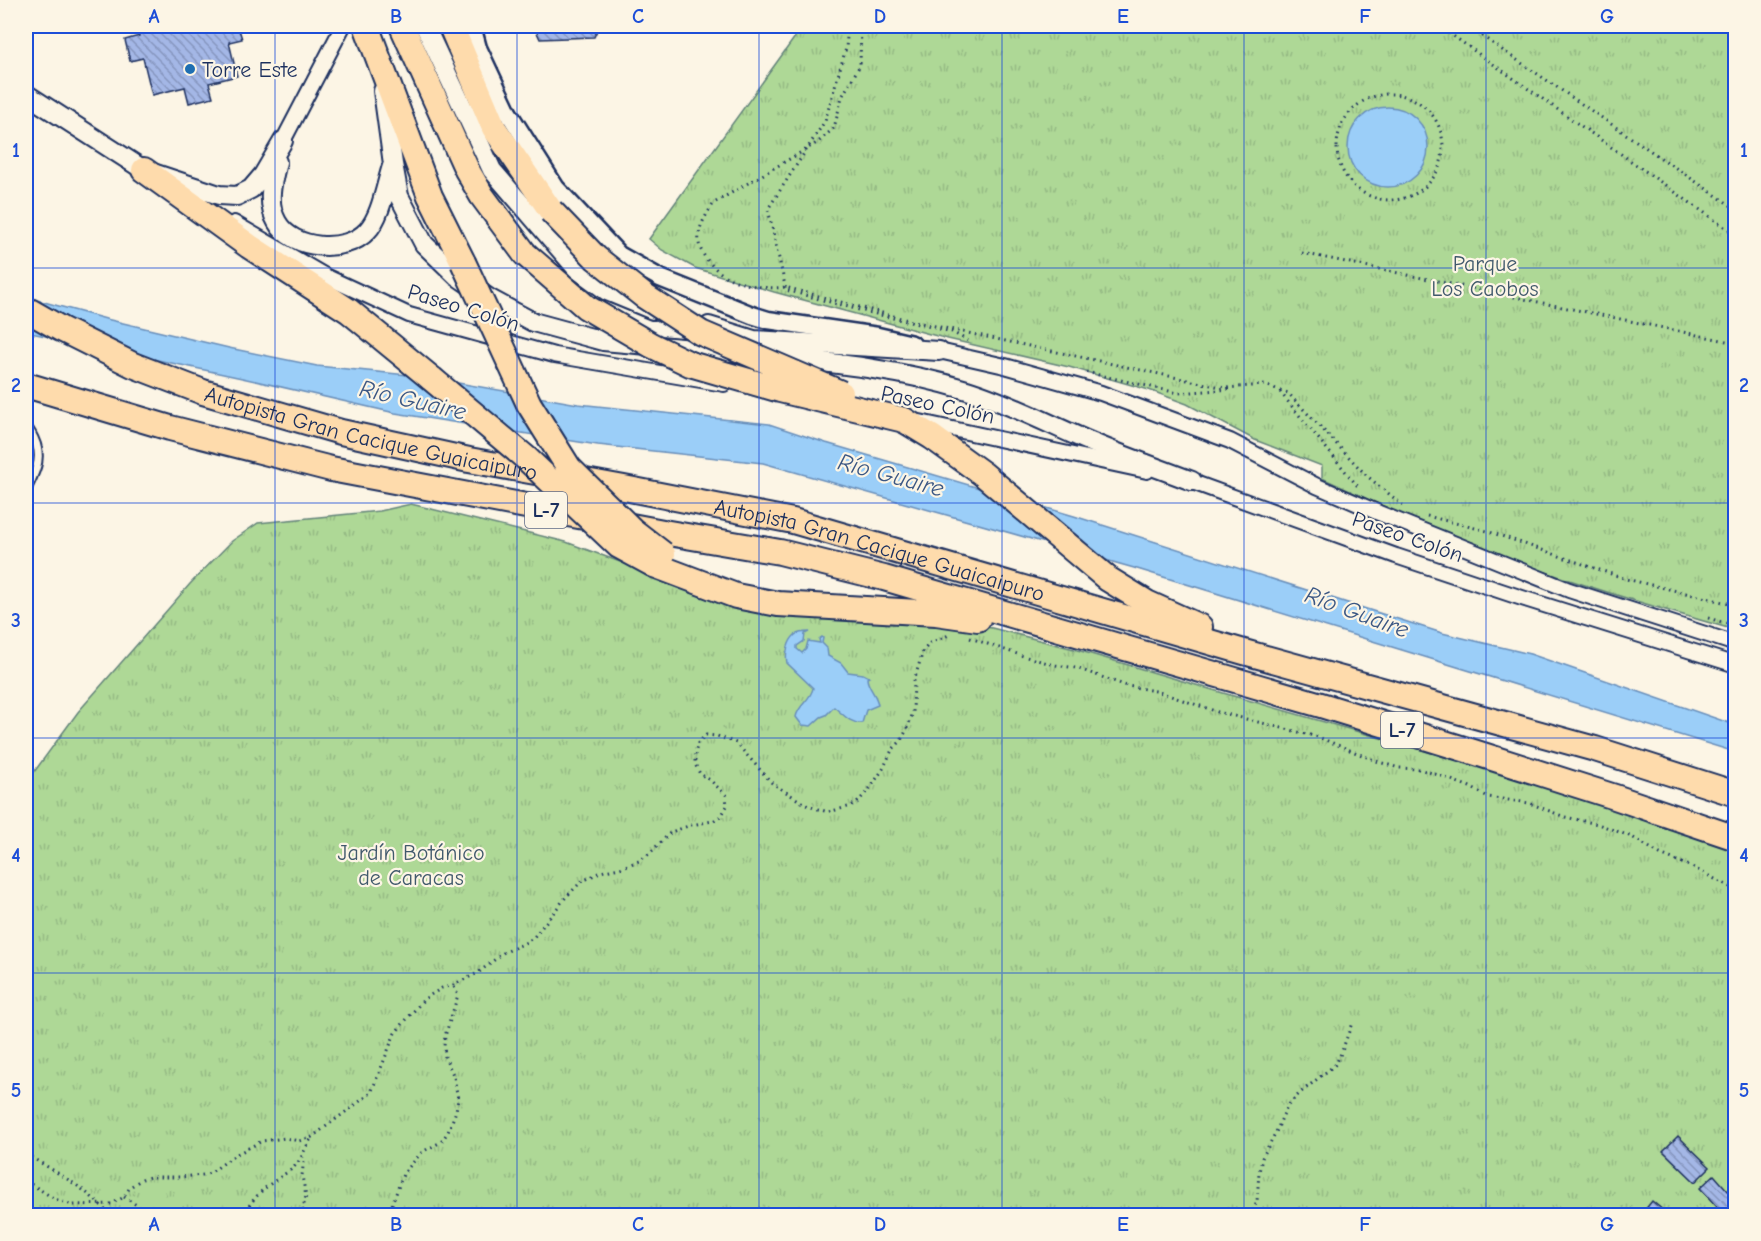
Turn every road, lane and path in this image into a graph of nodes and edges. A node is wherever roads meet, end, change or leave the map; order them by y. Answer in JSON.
{"nodes":[{"id":1,"x":343,"y":26,"type":"edge"},
{"id":2,"x":402,"y":26,"type":"edge"},
{"id":3,"x":425,"y":26,"type":"edge"},
{"id":4,"x":451,"y":26,"type":"edge"},
{"id":5,"x":472,"y":26,"type":"edge"},
{"id":6,"x":848,"y":26,"type":"edge"},
{"id":7,"x":861,"y":26,"type":"edge"},
{"id":8,"x":1439,"y":26,"type":"edge"},
{"id":9,"x":1467,"y":26,"type":"edge"},
{"id":10,"x":1731,"y":26,"type":"edge"},
{"id":11,"x":367,"y":28,"type":"joint"},
{"id":12,"x":1736,"y":28,"type":"edge"},
{"id":13,"x":26,"y":94,"type":"edge"},
{"id":14,"x":283,"y":141,"type":"junction"},
{"id":15,"x":806,"y":149,"type":"junction"},
{"id":16,"x":393,"y":164,"type":"junction"},
{"id":17,"x":144,"y":170,"type":"junction"},
{"id":18,"x":1371,"y":197,"type":"joint"},
{"id":19,"x":1736,"y":209,"type":"edge"},
{"id":20,"x":1736,"y":235,"type":"edge"},
{"id":21,"x":1302,"y":253,"type":"dead end"},
{"id":22,"x":785,"y":287,"type":"junction"},
{"id":23,"x":26,"y":309,"type":"edge"},
{"id":24,"x":973,"y":343,"type":"dead end"},
{"id":25,"x":1736,"y":343,"type":"edge"},
{"id":26,"x":939,"y":351,"type":"junction"},
{"id":27,"x":1076,"y":370,"type":"dead end"},
{"id":28,"x":26,"y":385,"type":"edge"},
{"id":29,"x":26,"y":401,"type":"edge"},
{"id":30,"x":113,"y":412,"type":"junction"},
{"id":31,"x":904,"y":420,"type":"junction"},
{"id":32,"x":26,"y":426,"type":"edge"},
{"id":33,"x":1192,"y":481,"type":"junction"},
{"id":34,"x":26,"y":492,"type":"edge"},
{"id":35,"x":1363,"y":494,"type":"dead end"},
{"id":36,"x":1393,"y":505,"type":"dead end"},
{"id":37,"x":1444,"y":526,"type":"dead end"},
{"id":38,"x":658,"y":560,"type":"junction"},
{"id":39,"x":1736,"y":605,"type":"edge"},
{"id":40,"x":1701,"y":616,"type":"dead end"},
{"id":41,"x":1736,"y":626,"type":"edge"},
{"id":42,"x":1066,"y":632,"type":"junction"},
{"id":43,"x":950,"y":635,"type":"dead end"},
{"id":44,"x":970,"y":638,"type":"dead end"},
{"id":45,"x":1736,"y":644,"type":"edge"},
{"id":46,"x":1244,"y":652,"type":"junction"},
{"id":47,"x":1736,"y":666,"type":"edge"},
{"id":48,"x":1736,"y":794,"type":"edge"},
{"id":49,"x":1736,"y":838,"type":"edge"},
{"id":50,"x":1736,"y":890,"type":"edge"},
{"id":51,"x":453,"y":985,"type":"junction"},
{"id":52,"x":1352,"y":1023,"type":"dead end"},
{"id":53,"x":312,"y":1137,"type":"junction"},
{"id":54,"x":26,"y":1154,"type":"edge"},
{"id":55,"x":304,"y":1155,"type":"junction"},
{"id":56,"x":26,"y":1181,"type":"edge"},
{"id":57,"x":124,"y":1197,"type":"junction"},
{"id":58,"x":100,"y":1204,"type":"junction"},
{"id":59,"x":110,"y":1215,"type":"edge"},
{"id":60,"x":148,"y":1215,"type":"edge"},
{"id":61,"x":243,"y":1215,"type":"edge"},
{"id":62,"x":301,"y":1215,"type":"edge"},
{"id":63,"x":388,"y":1215,"type":"edge"},
{"id":64,"x":1250,"y":1215,"type":"edge"}],
"edges":[{"from":1,"to":14,"type":"street"},
{"from":2,"to":31,"type":"highway","bridge":true},
{"from":3,"to":26,"type":"main road"},
{"from":4,"to":31,"type":"highway","bridge":true},
{"from":5,"to":26,"type":"street"},
{"from":6,"to":15,"type":"path"},
{"from":7,"to":15,"type":"path"},
{"from":8,"to":20,"type":"path"},
{"from":9,"to":19,"type":"path"},
{"from":10,"to":12,"type":"path"},
{"from":11,"to":16,"type":"main road"},
{"from":11,"to":38,"type":"highway","bridge":true},
{"from":13,"to":17,"type":"main road"},
{"from":14,"to":16,"type":"main road"},
{"from":14,"to":17,"type":"main road"},
{"from":15,"to":22,"type":"path"},
{"from":15,"to":22,"type":"path"},
{"from":16,"to":33,"type":"main road"},
{"from":17,"to":33,"type":"street","name":"Paseo Colón"},
{"from":17,"to":38,"type":"highway","bridge":true},
{"from":18,"to":18,"type":"path"},
{"from":21,"to":25,"type":"path"},
{"from":22,"to":24,"type":"path"},
{"from":22,"to":36,"type":"path"},
{"from":23,"to":46,"type":"highway","name":"Autopista Gran Cacique Guaicaipuro","number":"L-7"},
{"from":26,"to":45,"type":"street","name":"Paseo Colón"},
{"from":27,"to":35,"type":"path"},
{"from":28,"to":30,"type":"highway","name":"Autopista Gran Cacique Guaicaipuro","number":"L-7"},
{"from":29,"to":30,"type":"highway"},
{"from":30,"to":42,"type":"highway","name":"Autopista Gran Cacique Guaicaipuro","number":"L-7"},
{"from":31,"to":46,"type":"highway"},
{"from":32,"to":34,"type":"lane"},
{"from":33,"to":47,"type":"street","name":"Paseo Colón"},
{"from":37,"to":39,"type":"path"},
{"from":38,"to":42,"type":"highway"},
{"from":40,"to":41,"type":"path"},
{"from":42,"to":49,"type":"highway","name":"Autopista Gran Cacique Guaicaipuro","number":"L-7"},
{"from":43,"to":51,"type":"path"},
{"from":44,"to":50,"type":"path"},
{"from":46,"to":48,"type":"highway","name":"Autopista Gran Cacique Guaicaipuro","number":"L-7"},
{"from":51,"to":53,"type":"path"},
{"from":51,"to":63,"type":"path"},
{"from":52,"to":64,"type":"path"},
{"from":53,"to":55,"type":"path"},
{"from":53,"to":57,"type":"path"},
{"from":54,"to":58,"type":"path"},
{"from":55,"to":61,"type":"path"},
{"from":55,"to":62,"type":"path"},
{"from":56,"to":58,"type":"path"},
{"from":57,"to":58,"type":"path"},
{"from":57,"to":60,"type":"path"},
{"from":58,"to":59,"type":"path"}]}
